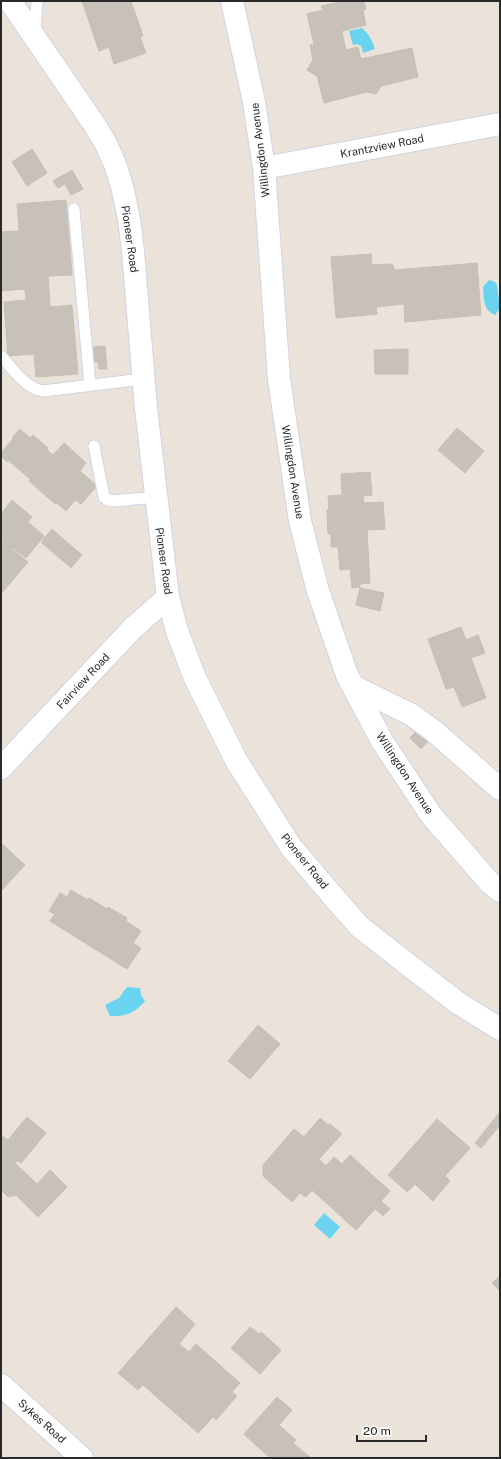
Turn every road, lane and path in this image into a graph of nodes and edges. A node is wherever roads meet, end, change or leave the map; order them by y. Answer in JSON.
{"nodes":[{"id":1,"x":10,"y":1,"type":"edge"},
{"id":2,"x":37,"y":1,"type":"edge"},
{"id":3,"x":232,"y":1,"type":"edge"},
{"id":4,"x":34,"y":36,"type":"junction"},
{"id":5,"x":500,"y":124,"type":"edge"},
{"id":6,"x":264,"y":168,"type":"junction"},
{"id":7,"x":74,"y":209,"type":"dead end"},
{"id":8,"x":1,"y":356,"type":"edge"},
{"id":9,"x":143,"y":379,"type":"junction"},
{"id":10,"x":90,"y":385,"type":"junction"},
{"id":11,"x":94,"y":446,"type":"dead end"},
{"id":12,"x":156,"y":497,"type":"junction"},
{"id":13,"x":168,"y":597,"type":"junction"},
{"id":14,"x":353,"y":686,"type":"junction"},
{"id":15,"x":1,"y":768,"type":"edge"},
{"id":16,"x":500,"y":789,"type":"edge"},
{"id":17,"x":500,"y":890,"type":"edge"},
{"id":18,"x":500,"y":1029,"type":"edge"},
{"id":19,"x":1,"y":1385,"type":"edge"},
{"id":20,"x":82,"y":1458,"type":"edge"}],
"edges":[{"from":1,"to":4,"type":"street","name":"Pioneer Road"},
{"from":2,"to":4,"type":"lane"},
{"from":3,"to":6,"type":"street","name":"Willingdon Avenue"},
{"from":4,"to":9,"type":"street","name":"Pioneer Road"},
{"from":5,"to":6,"type":"street","name":"Krantzview Road"},
{"from":6,"to":14,"type":"street","name":"Willingdon Avenue"},
{"from":7,"to":10,"type":"lane"},
{"from":8,"to":10,"type":"lane"},
{"from":9,"to":10,"type":"lane"},
{"from":9,"to":12,"type":"street","name":"Pioneer Road"},
{"from":11,"to":12,"type":"lane"},
{"from":12,"to":13,"type":"street","name":"Pioneer Road"},
{"from":13,"to":15,"type":"street","name":"Fairview Road"},
{"from":13,"to":18,"type":"street","name":"Pioneer Road"},
{"from":14,"to":16,"type":"street"},
{"from":14,"to":17,"type":"street","name":"Willingdon Avenue"},
{"from":19,"to":20,"type":"street","name":"Sykes Road"}]}
